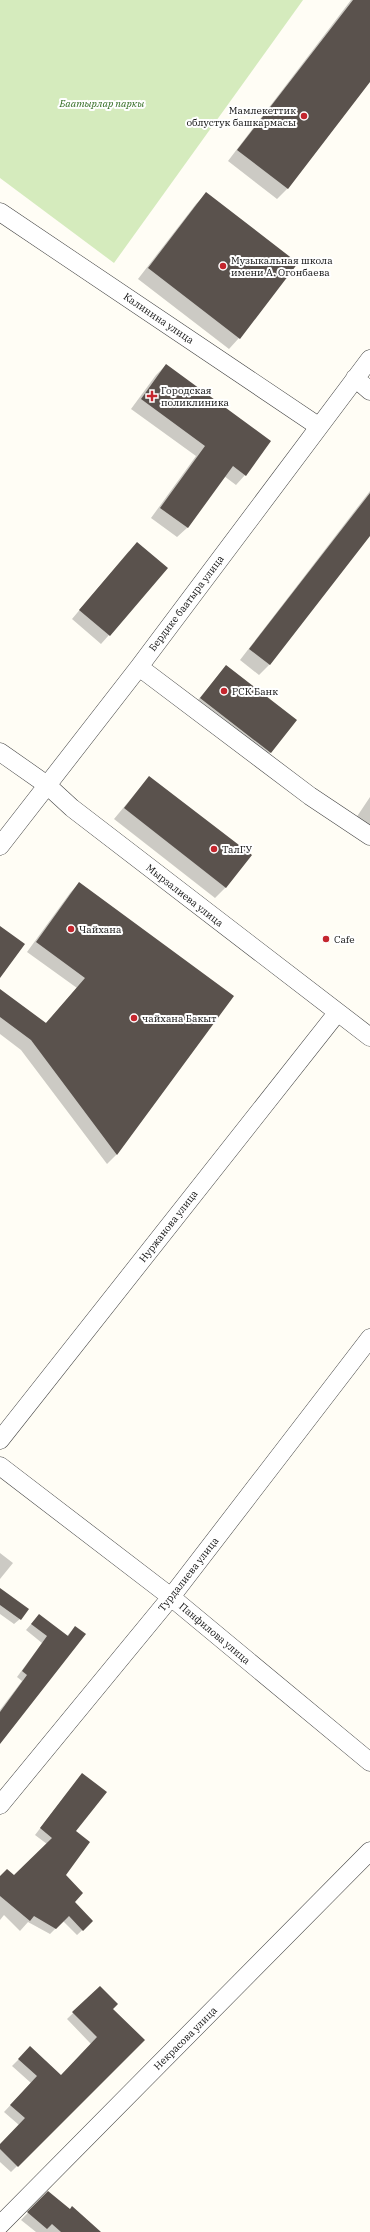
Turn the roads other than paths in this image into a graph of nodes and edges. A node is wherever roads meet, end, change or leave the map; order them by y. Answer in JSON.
{"nodes":[{"id":1,"x":0,"y":212,"type":"edge"},
{"id":2,"x":370,"y":359,"type":"edge"},
{"id":3,"x":355,"y":378,"type":"junction"},
{"id":4,"x":370,"y":391,"type":"edge"},
{"id":5,"x":318,"y":426,"type":"junction"},
{"id":6,"x":139,"y":667,"type":"junction"},
{"id":7,"x":0,"y":752,"type":"edge"},
{"id":8,"x":47,"y":785,"type":"junction"},
{"id":9,"x":370,"y":836,"type":"edge"},
{"id":10,"x":0,"y":846,"type":"edge"},
{"id":11,"x":337,"y":1012,"type":"junction"},
{"id":12,"x":370,"y":1037,"type":"edge"},
{"id":13,"x":370,"y":1338,"type":"edge"},
{"id":14,"x":0,"y":1440,"type":"edge"},
{"id":15,"x":0,"y":1466,"type":"edge"},
{"id":16,"x":171,"y":1597,"type":"junction"},
{"id":17,"x":370,"y":1762,"type":"edge"},
{"id":18,"x":0,"y":1805,"type":"edge"},
{"id":19,"x":370,"y":1851,"type":"edge"},
{"id":20,"x":0,"y":2225,"type":"edge"}],
"edges":[{"from":1,"to":5,"type":"street","name":"Калинина улица"},
{"from":2,"to":3,"type":"street","name":"Бердике баатыра улица"},
{"from":3,"to":4,"type":"street"},
{"from":3,"to":5,"type":"street","name":"Бердике баатыра улица"},
{"from":5,"to":6,"type":"street","name":"Бердике баатыра улица"},
{"from":6,"to":8,"type":"street","name":"Бердике баатыра улица"},
{"from":6,"to":9,"type":"street"},
{"from":7,"to":8,"type":"street","name":"Мырзалиева улица"},
{"from":8,"to":10,"type":"street","name":"Бердике баатыра улица"},
{"from":8,"to":11,"type":"street","name":"Мырзалиева улица"},
{"from":11,"to":12,"type":"street","name":"Мырзалиева улица"},
{"from":11,"to":14,"type":"street","name":"Нуржанова улица"},
{"from":13,"to":16,"type":"street","name":"Турдалиева улица"},
{"from":15,"to":16,"type":"street","name":"Панфилова улица"},
{"from":16,"to":17,"type":"street","name":"Панфилова улица"},
{"from":16,"to":18,"type":"street","name":"Турдалиева улица"},
{"from":19,"to":20,"type":"street","name":"Некрасова улица"}]}
